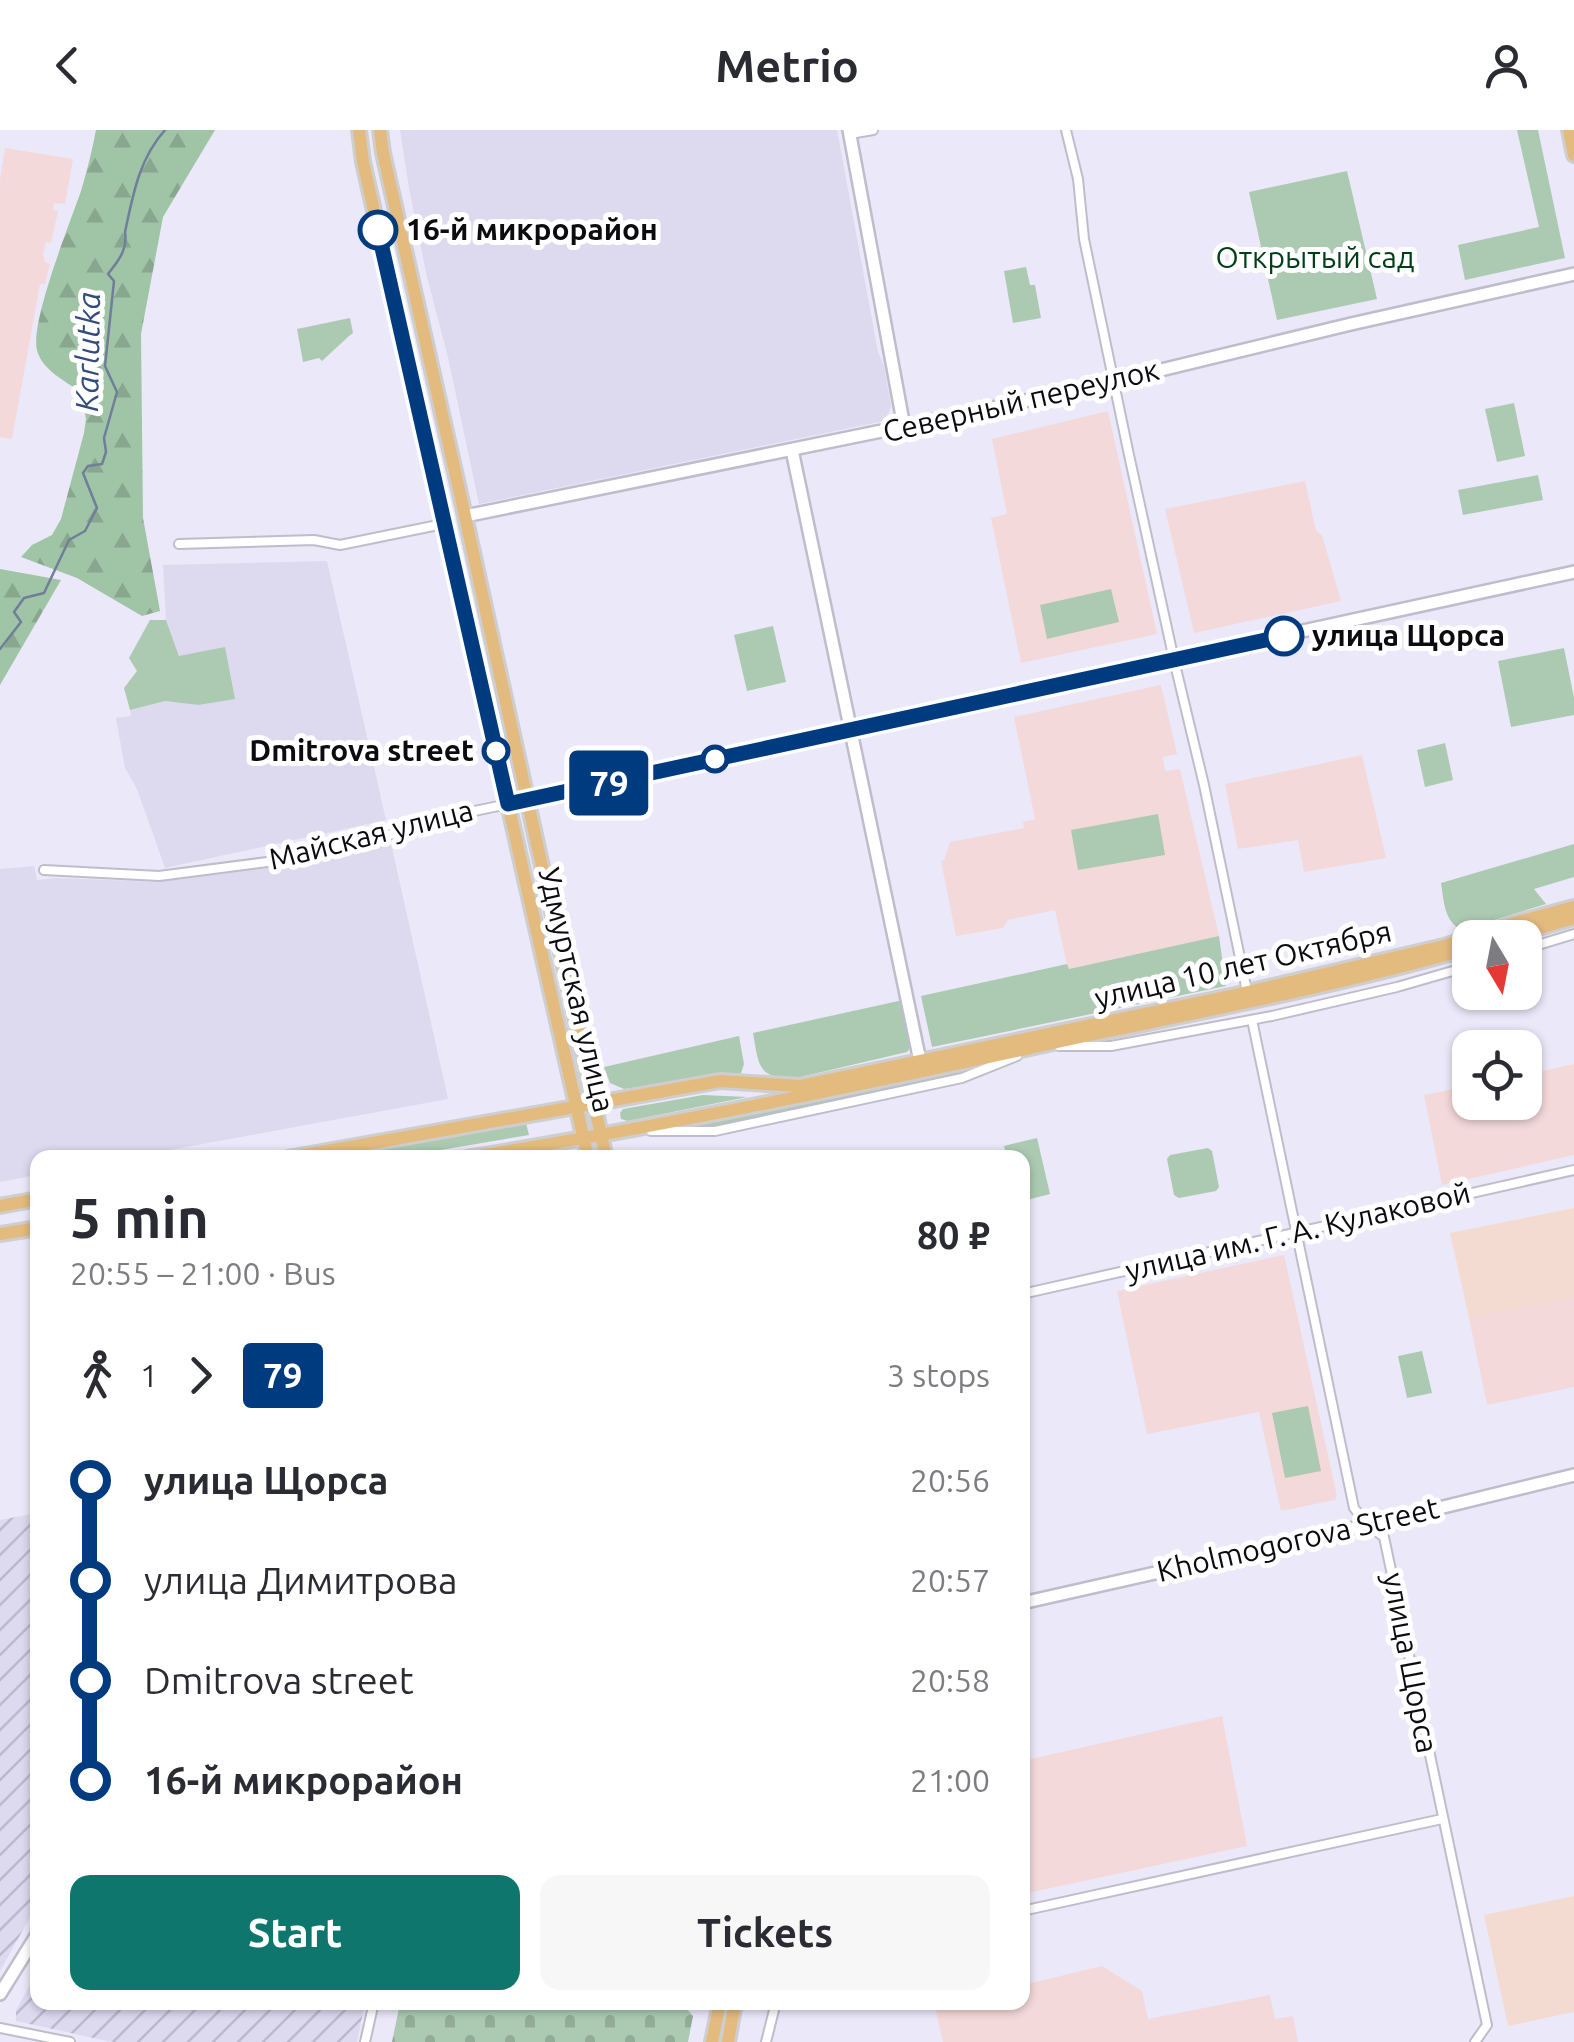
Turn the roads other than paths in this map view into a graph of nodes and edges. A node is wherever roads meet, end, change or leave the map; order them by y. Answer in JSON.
{"nodes":[{"id":1,"x":358,"y":130,"type":"edge"},
{"id":2,"x":380,"y":130,"type":"edge"},
{"id":3,"x":873,"y":130,"type":"edge"},
{"id":4,"x":1066,"y":130,"type":"edge"},
{"id":5,"x":1569,"y":130,"type":"edge"},
{"id":6,"x":849,"y":132,"type":"edge"},
{"id":7,"x":1574,"y":155,"type":"edge"},
{"id":8,"x":1574,"y":274,"type":"edge"},
{"id":9,"x":1114,"y":381,"type":"junction"},
{"id":10,"x":904,"y":427,"type":"junction"},
{"id":11,"x":792,"y":450,"type":"junction"},
{"id":12,"x":466,"y":516,"type":"junction"},
{"id":13,"x":443,"y":524,"type":"junction"},
{"id":14,"x":180,"y":544,"type":"dead end"},
{"id":15,"x":1574,"y":572,"type":"edge"},
{"id":16,"x":1174,"y":660,"type":"junction"},
{"id":17,"x":850,"y":730,"type":"junction"},
{"id":18,"x":518,"y":753,"type":"junction"},
{"id":19,"x":498,"y":759,"type":"junction"},
{"id":20,"x":528,"y":799,"type":"junction"},
{"id":21,"x":508,"y":804,"type":"junction"},
{"id":22,"x":44,"y":870,"type":"dead end"},
{"id":23,"x":1574,"y":907,"type":"edge"},
{"id":24,"x":1574,"y":918,"type":"edge"},
{"id":25,"x":1542,"y":927,"type":"edge"},
{"id":26,"x":1574,"y":934,"type":"edge"},
{"id":27,"x":1542,"y":944,"type":"edge"},
{"id":28,"x":1452,"y":952,"type":"edge"},
{"id":29,"x":1452,"y":971,"type":"edge"},
{"id":30,"x":1248,"y":996,"type":"junction"},
{"id":31,"x":1252,"y":1020,"type":"junction"},
{"id":32,"x":1045,"y":1045,"type":"junction"},
{"id":33,"x":920,"y":1066,"type":"junction"},
{"id":34,"x":596,"y":1104,"type":"junction"},
{"id":35,"x":576,"y":1108,"type":"junction"},
{"id":36,"x":623,"y":1131,"type":"junction"},
{"id":37,"x":602,"y":1135,"type":"junction"},
{"id":38,"x":584,"y":1139,"type":"junction"},
{"id":39,"x":334,"y":1150,"type":"edge"},
{"id":40,"x":516,"y":1150,"type":"edge"},
{"id":41,"x":586,"y":1150,"type":"edge"},
{"id":42,"x":605,"y":1150,"type":"edge"},
{"id":43,"x":1574,"y":1170,"type":"edge"},
{"id":44,"x":30,"y":1200,"type":"edge"},
{"id":45,"x":0,"y":1206,"type":"edge"},
{"id":46,"x":30,"y":1229,"type":"edge"},
{"id":47,"x":1295,"y":1232,"type":"junction"},
{"id":48,"x":0,"y":1234,"type":"edge"},
{"id":49,"x":1030,"y":1292,"type":"edge"},
{"id":50,"x":1574,"y":1475,"type":"edge"},
{"id":51,"x":1354,"y":1508,"type":"junction"},
{"id":52,"x":1390,"y":1520,"type":"junction"},
{"id":53,"x":1368,"y":1524,"type":"junction"},
{"id":54,"x":1355,"y":1528,"type":"junction"},
{"id":55,"x":1384,"y":1537,"type":"junction"},
{"id":56,"x":1030,"y":1601,"type":"edge"},
{"id":57,"x":1442,"y":1819,"type":"junction"},
{"id":58,"x":1030,"y":1909,"type":"edge"},
{"id":59,"x":30,"y":1946,"type":"edge"},
{"id":60,"x":0,"y":1994,"type":"edge"},
{"id":61,"x":372,"y":2010,"type":"edge"},
{"id":62,"x":718,"y":2010,"type":"edge"},
{"id":63,"x":734,"y":2010,"type":"edge"},
{"id":64,"x":774,"y":2010,"type":"edge"},
{"id":65,"x":0,"y":2028,"type":"edge"},
{"id":66,"x":70,"y":2042,"type":"edge"},
{"id":67,"x":365,"y":2042,"type":"edge"},
{"id":68,"x":712,"y":2042,"type":"edge"},
{"id":69,"x":728,"y":2042,"type":"edge"},
{"id":70,"x":766,"y":2042,"type":"edge"},
{"id":71,"x":1475,"y":2042,"type":"edge"}],
"edges":[{"from":1,"to":13,"type":"main road","name":"Удмуртская улица"},
{"from":2,"to":12,"type":"main road","name":"Удмуртская улица"},
{"from":3,"to":6,"type":"street"},
{"from":4,"to":9,"type":"street"},
{"from":5,"to":7,"type":"main road"},
{"from":6,"to":10,"type":"street"},
{"from":8,"to":9,"type":"street","name":"Северный переулок"},
{"from":9,"to":10,"type":"street","name":"Северный переулок"},
{"from":9,"to":16,"type":"street"},
{"from":10,"to":11,"type":"street","name":"Северный переулок"},
{"from":11,"to":12,"type":"street","name":"Северный переулок"},
{"from":11,"to":17,"type":"street"},
{"from":12,"to":18,"type":"main road","name":"Удмуртская улица"},
{"from":13,"to":14,"type":"street"},
{"from":13,"to":19,"type":"main road","name":"Удмуртская улица"},
{"from":15,"to":16,"type":"street","name":"Майская улица"},
{"from":16,"to":17,"type":"street","name":"Майская улица"},
{"from":16,"to":30,"type":"street"},
{"from":17,"to":20,"type":"street","name":"Майская улица"},
{"from":17,"to":33,"type":"street"},
{"from":18,"to":19,"type":"main road"},
{"from":18,"to":20,"type":"main road","name":"Удмуртская улица"},
{"from":19,"to":21,"type":"main road","name":"Удмуртская улица"},
{"from":20,"to":21,"type":"street","name":"Майская улица"},
{"from":20,"to":34,"type":"main road","name":"Удмуртская улица"},
{"from":21,"to":22,"type":"street","name":"Майская улица"},
{"from":21,"to":35,"type":"main road","name":"Удмуртская улица"},
{"from":23,"to":30,"type":"main road","name":"улица 10 лет Октября"},
{"from":24,"to":25,"type":"main road"},
{"from":26,"to":27,"type":"street"},
{"from":28,"to":30,"type":"main road","name":"улица 10 лет Октября"},
{"from":29,"to":31,"type":"street","name":"улица 10 лет Октября"},
{"from":30,"to":32,"type":"main road","name":"улица 10 лет Октября"},
{"from":30,"to":33,"type":"main road","name":"улица 10 лет Октября"},
{"from":31,"to":32,"type":"street","name":"улица 10 лет Октября"},
{"from":31,"to":47,"type":"street","name":"улица Щорса"},
{"from":32,"to":33,"type":"main road","name":"улица 10 лет Октября"},
{"from":32,"to":36,"type":"street","name":"улица 10 лет Октября"},
{"from":33,"to":34,"type":"main road","name":"улица 10 лет Октября"},
{"from":33,"to":36,"type":"main road","name":"улица 10 лет Октября"},
{"from":34,"to":35,"type":"main road","name":"улица 10 лет Октября"},
{"from":34,"to":37,"type":"main road","name":"Удмуртская улица"},
{"from":35,"to":38,"type":"main road","name":"Удмуртская улица"},
{"from":35,"to":39,"type":"main road","name":"улица 10 лет Октября"},
{"from":36,"to":37,"type":"main road","name":"улица 10 лет Октября"},
{"from":37,"to":38,"type":"main road","name":"улица 10 лет Октября"},
{"from":37,"to":42,"type":"main road","name":"Удмуртская улица"},
{"from":38,"to":40,"type":"main road","name":"улица 10 лет Октября"},
{"from":38,"to":41,"type":"main road","name":"Удмуртская улица"},
{"from":43,"to":47,"type":"street","name":"улица им. Г. А. Кулаковой"},
{"from":44,"to":45,"type":"main road"},
{"from":46,"to":48,"type":"main road"},
{"from":47,"to":49,"type":"street","name":"улица им. Г. А. Кулаковой"},
{"from":47,"to":51,"type":"street","name":"улица Щорса"},
{"from":50,"to":52,"type":"street","name":"Kholmogorova Street"},
{"from":51,"to":53,"type":"street","name":"улица Щорса"},
{"from":51,"to":54,"type":"street"},
{"from":52,"to":53,"type":"street","name":"Kholmogorova Street"},
{"from":52,"to":55,"type":"street"},
{"from":53,"to":54,"type":"street","name":"Kholmogorova Street"},
{"from":53,"to":55,"type":"street","name":"улица Щорса"},
{"from":54,"to":56,"type":"street","name":"Kholmogorova Street"},
{"from":55,"to":57,"type":"street","name":"улица Щорса"},
{"from":57,"to":58,"type":"street"},
{"from":57,"to":71,"type":"street","name":"улица Щорса"},
{"from":59,"to":60,"type":"street"},
{"from":61,"to":67,"type":"street"},
{"from":62,"to":68,"type":"main road"},
{"from":63,"to":69,"type":"main road"},
{"from":64,"to":70,"type":"street"},
{"from":65,"to":66,"type":"street"}]}
